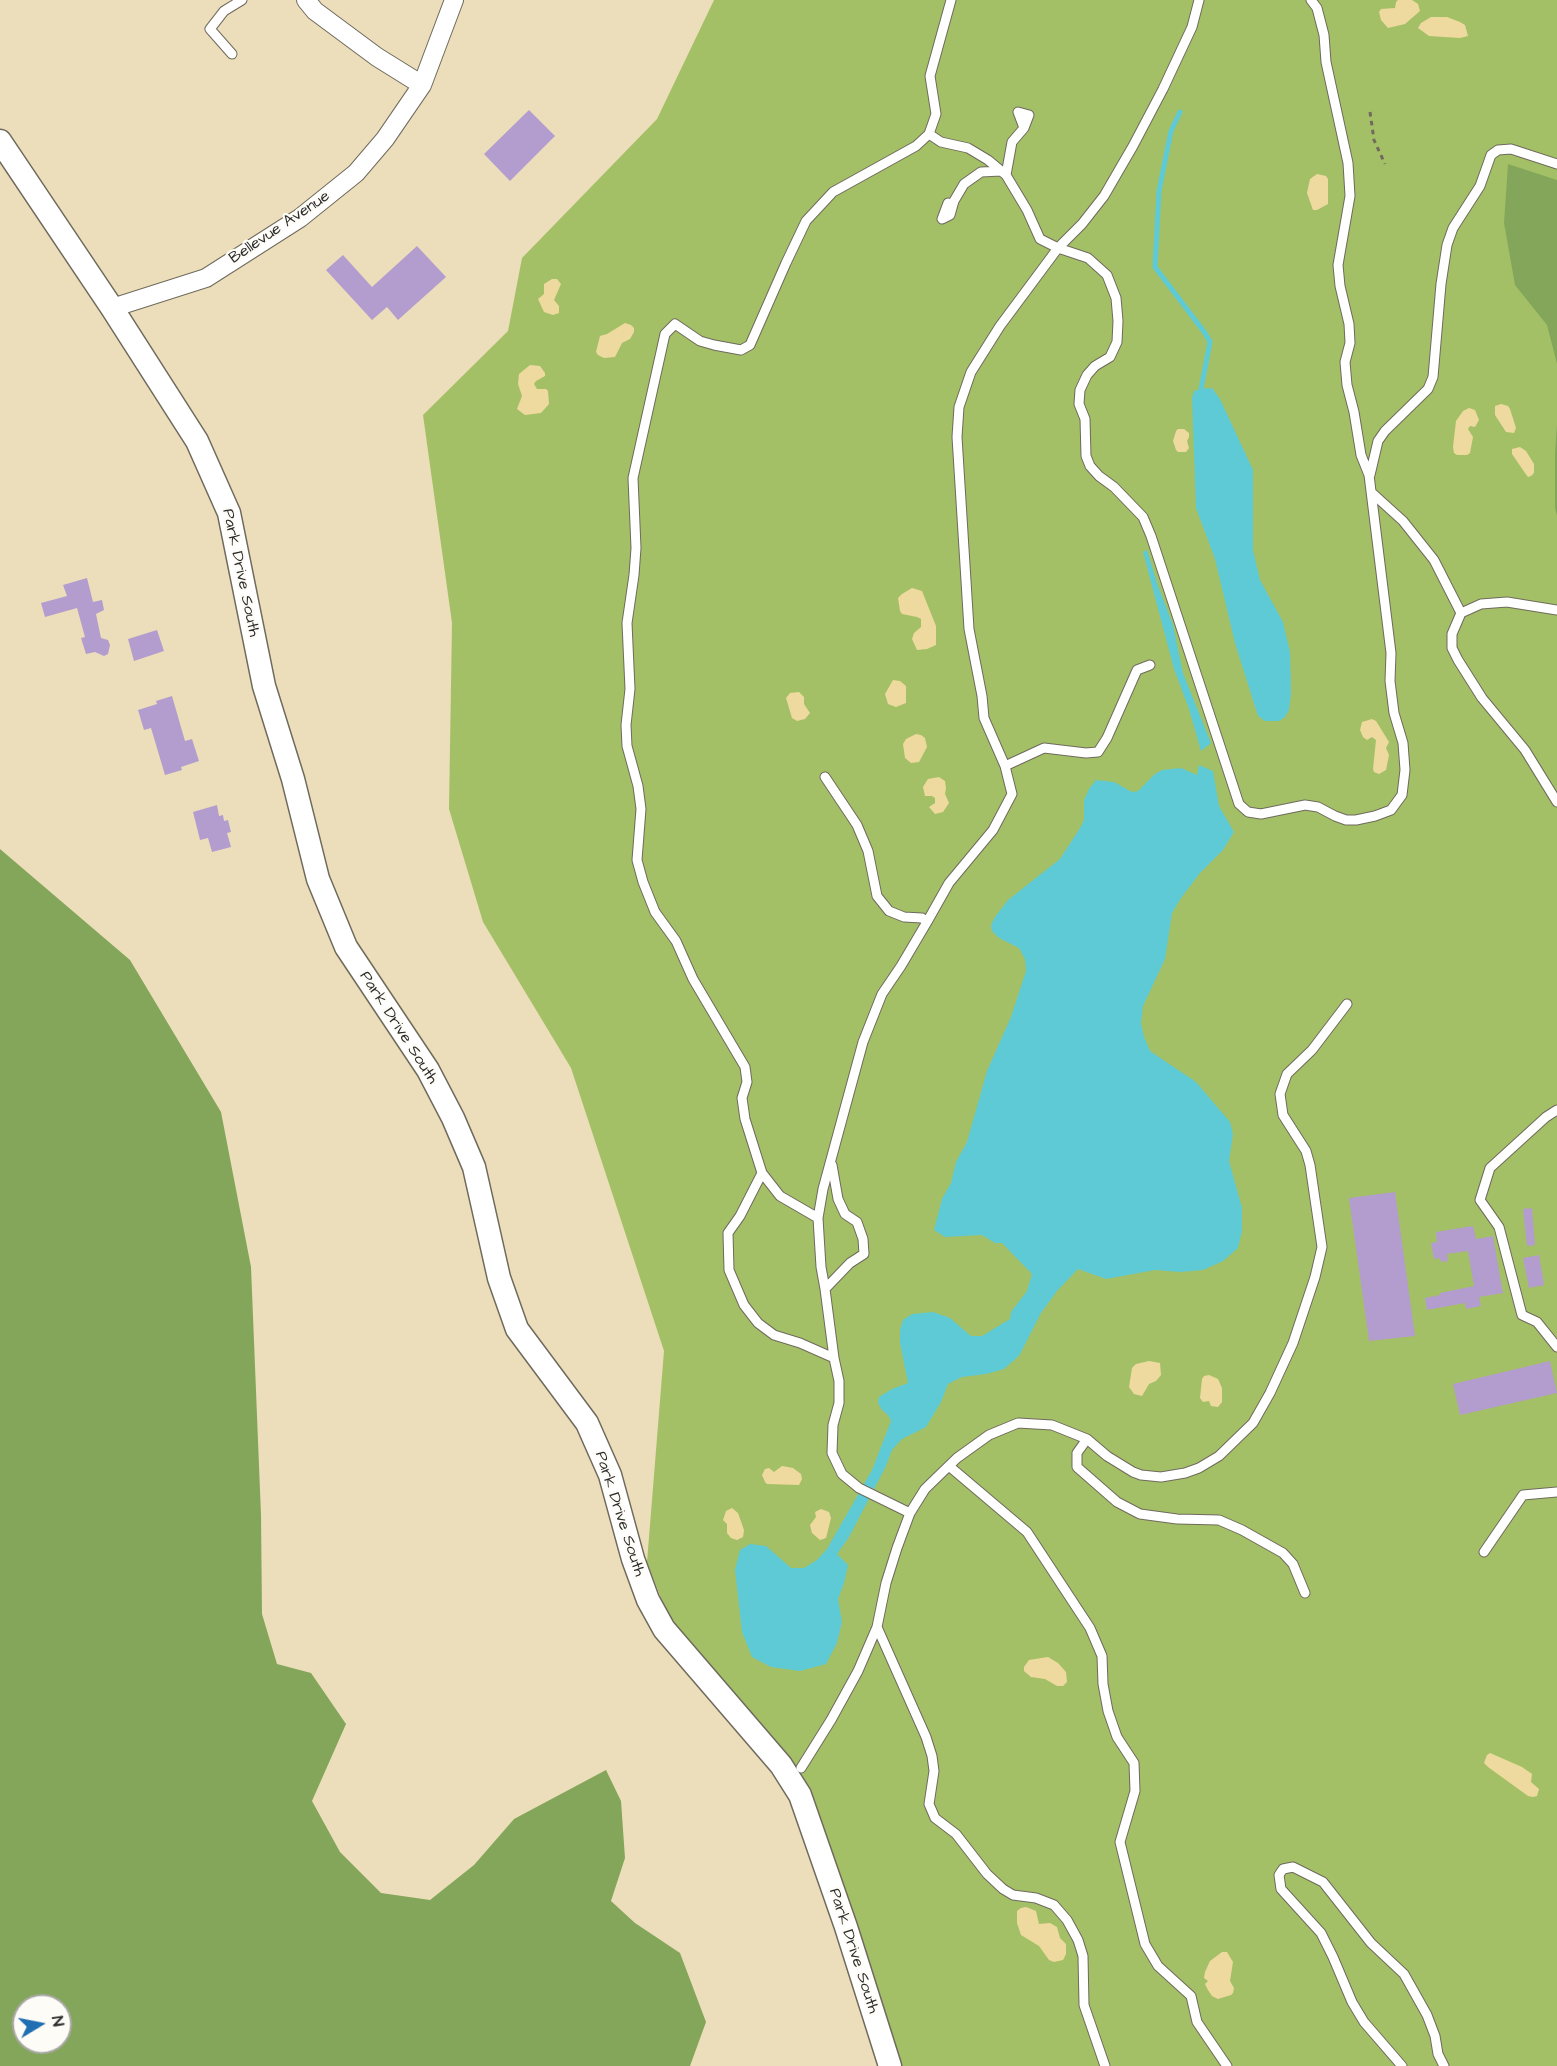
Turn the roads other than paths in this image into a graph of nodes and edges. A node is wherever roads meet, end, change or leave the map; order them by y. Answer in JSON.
{"nodes":[{"id":1,"x":242,"y":0,"type":"edge"},
{"id":2,"x":306,"y":0,"type":"edge"},
{"id":3,"x":454,"y":0,"type":"edge"},
{"id":4,"x":951,"y":0,"type":"edge"},
{"id":5,"x":1199,"y":0,"type":"edge"},
{"id":6,"x":1311,"y":0,"type":"edge"},
{"id":7,"x":232,"y":54,"type":"dead end"},
{"id":8,"x":422,"y":85,"type":"junction"},
{"id":9,"x":1024,"y":128,"type":"dead end"},
{"id":10,"x":929,"y":134,"type":"junction"},
{"id":11,"x":0,"y":141,"type":"edge"},
{"id":12,"x":1557,"y":164,"type":"edge"},
{"id":13,"x":1004,"y":173,"type":"junction"},
{"id":14,"x":948,"y":203,"type":"dead end"},
{"id":15,"x":1058,"y":248,"type":"junction"},
{"id":16,"x":112,"y":308,"type":"junction"},
{"id":17,"x":1370,"y":475,"type":"junction"},
{"id":18,"x":1371,"y":492,"type":"junction"},
{"id":19,"x":1557,"y":610,"type":"edge"},
{"id":20,"x":1461,"y":614,"type":"junction"},
{"id":21,"x":1150,"y":665,"type":"dead end"},
{"id":22,"x":1005,"y":766,"type":"junction"},
{"id":23,"x":825,"y":777,"type":"dead end"},
{"id":24,"x":1557,"y":802,"type":"edge"},
{"id":25,"x":927,"y":921,"type":"junction"},
{"id":26,"x":1347,"y":1004,"type":"dead end"},
{"id":27,"x":1557,"y":1110,"type":"edge"},
{"id":28,"x":831,"y":1160,"type":"junction"},
{"id":29,"x":762,"y":1173,"type":"junction"},
{"id":30,"x":818,"y":1218,"type":"junction"},
{"id":31,"x":825,"y":1289,"type":"junction"},
{"id":32,"x":1557,"y":1347,"type":"edge"},
{"id":33,"x":834,"y":1358,"type":"junction"},
{"id":34,"x":1087,"y":1439,"type":"junction"},
{"id":35,"x":949,"y":1466,"type":"junction"},
{"id":36,"x":1557,"y":1492,"type":"edge"},
{"id":37,"x":910,"y":1513,"type":"junction"},
{"id":38,"x":1484,"y":1552,"type":"dead end"},
{"id":39,"x":1305,"y":1593,"type":"dead end"},
{"id":40,"x":878,"y":1627,"type":"junction"},
{"id":41,"x":801,"y":1768,"type":"dead end"},
{"id":42,"x":890,"y":2066,"type":"edge"},
{"id":43,"x":1105,"y":2066,"type":"edge"},
{"id":44,"x":1227,"y":2066,"type":"edge"},
{"id":45,"x":1402,"y":2066,"type":"edge"},
{"id":46,"x":1444,"y":2066,"type":"edge"}],
"edges":[{"from":1,"to":7,"type":"lane"},
{"from":2,"to":8,"type":"street"},
{"from":3,"to":8,"type":"street","name":"Bellevue Avenue"},
{"from":4,"to":10,"type":"lane"},
{"from":5,"to":15,"type":"lane"},
{"from":6,"to":17,"type":"lane"},
{"from":8,"to":16,"type":"street","name":"Bellevue Avenue"},
{"from":9,"to":13,"type":"lane"},
{"from":10,"to":13,"type":"lane"},
{"from":10,"to":29,"type":"lane"},
{"from":11,"to":16,"type":"street","name":"Park Drive South"},
{"from":12,"to":17,"type":"lane"},
{"from":13,"to":14,"type":"lane"},
{"from":13,"to":15,"type":"lane"},
{"from":15,"to":18,"type":"lane"},
{"from":15,"to":22,"type":"lane"},
{"from":16,"to":42,"type":"street","name":"Park Drive South"},
{"from":17,"to":18,"type":"lane"},
{"from":18,"to":20,"type":"lane"},
{"from":19,"to":20,"type":"lane"},
{"from":20,"to":24,"type":"lane"},
{"from":21,"to":22,"type":"lane"},
{"from":22,"to":25,"type":"lane"},
{"from":23,"to":25,"type":"lane"},
{"from":25,"to":28,"type":"lane"},
{"from":26,"to":34,"type":"lane"},
{"from":27,"to":32,"type":"lane"},
{"from":28,"to":30,"type":"lane"},
{"from":28,"to":31,"type":"lane"},
{"from":29,"to":30,"type":"lane"},
{"from":29,"to":33,"type":"lane"},
{"from":30,"to":31,"type":"lane"},
{"from":31,"to":33,"type":"lane"},
{"from":33,"to":37,"type":"lane"},
{"from":34,"to":35,"type":"lane"},
{"from":34,"to":39,"type":"lane"},
{"from":35,"to":37,"type":"lane"},
{"from":35,"to":44,"type":"lane"},
{"from":36,"to":38,"type":"lane"},
{"from":37,"to":40,"type":"lane"},
{"from":40,"to":41,"type":"lane"},
{"from":40,"to":43,"type":"lane"},
{"from":45,"to":46,"type":"lane"}]}
